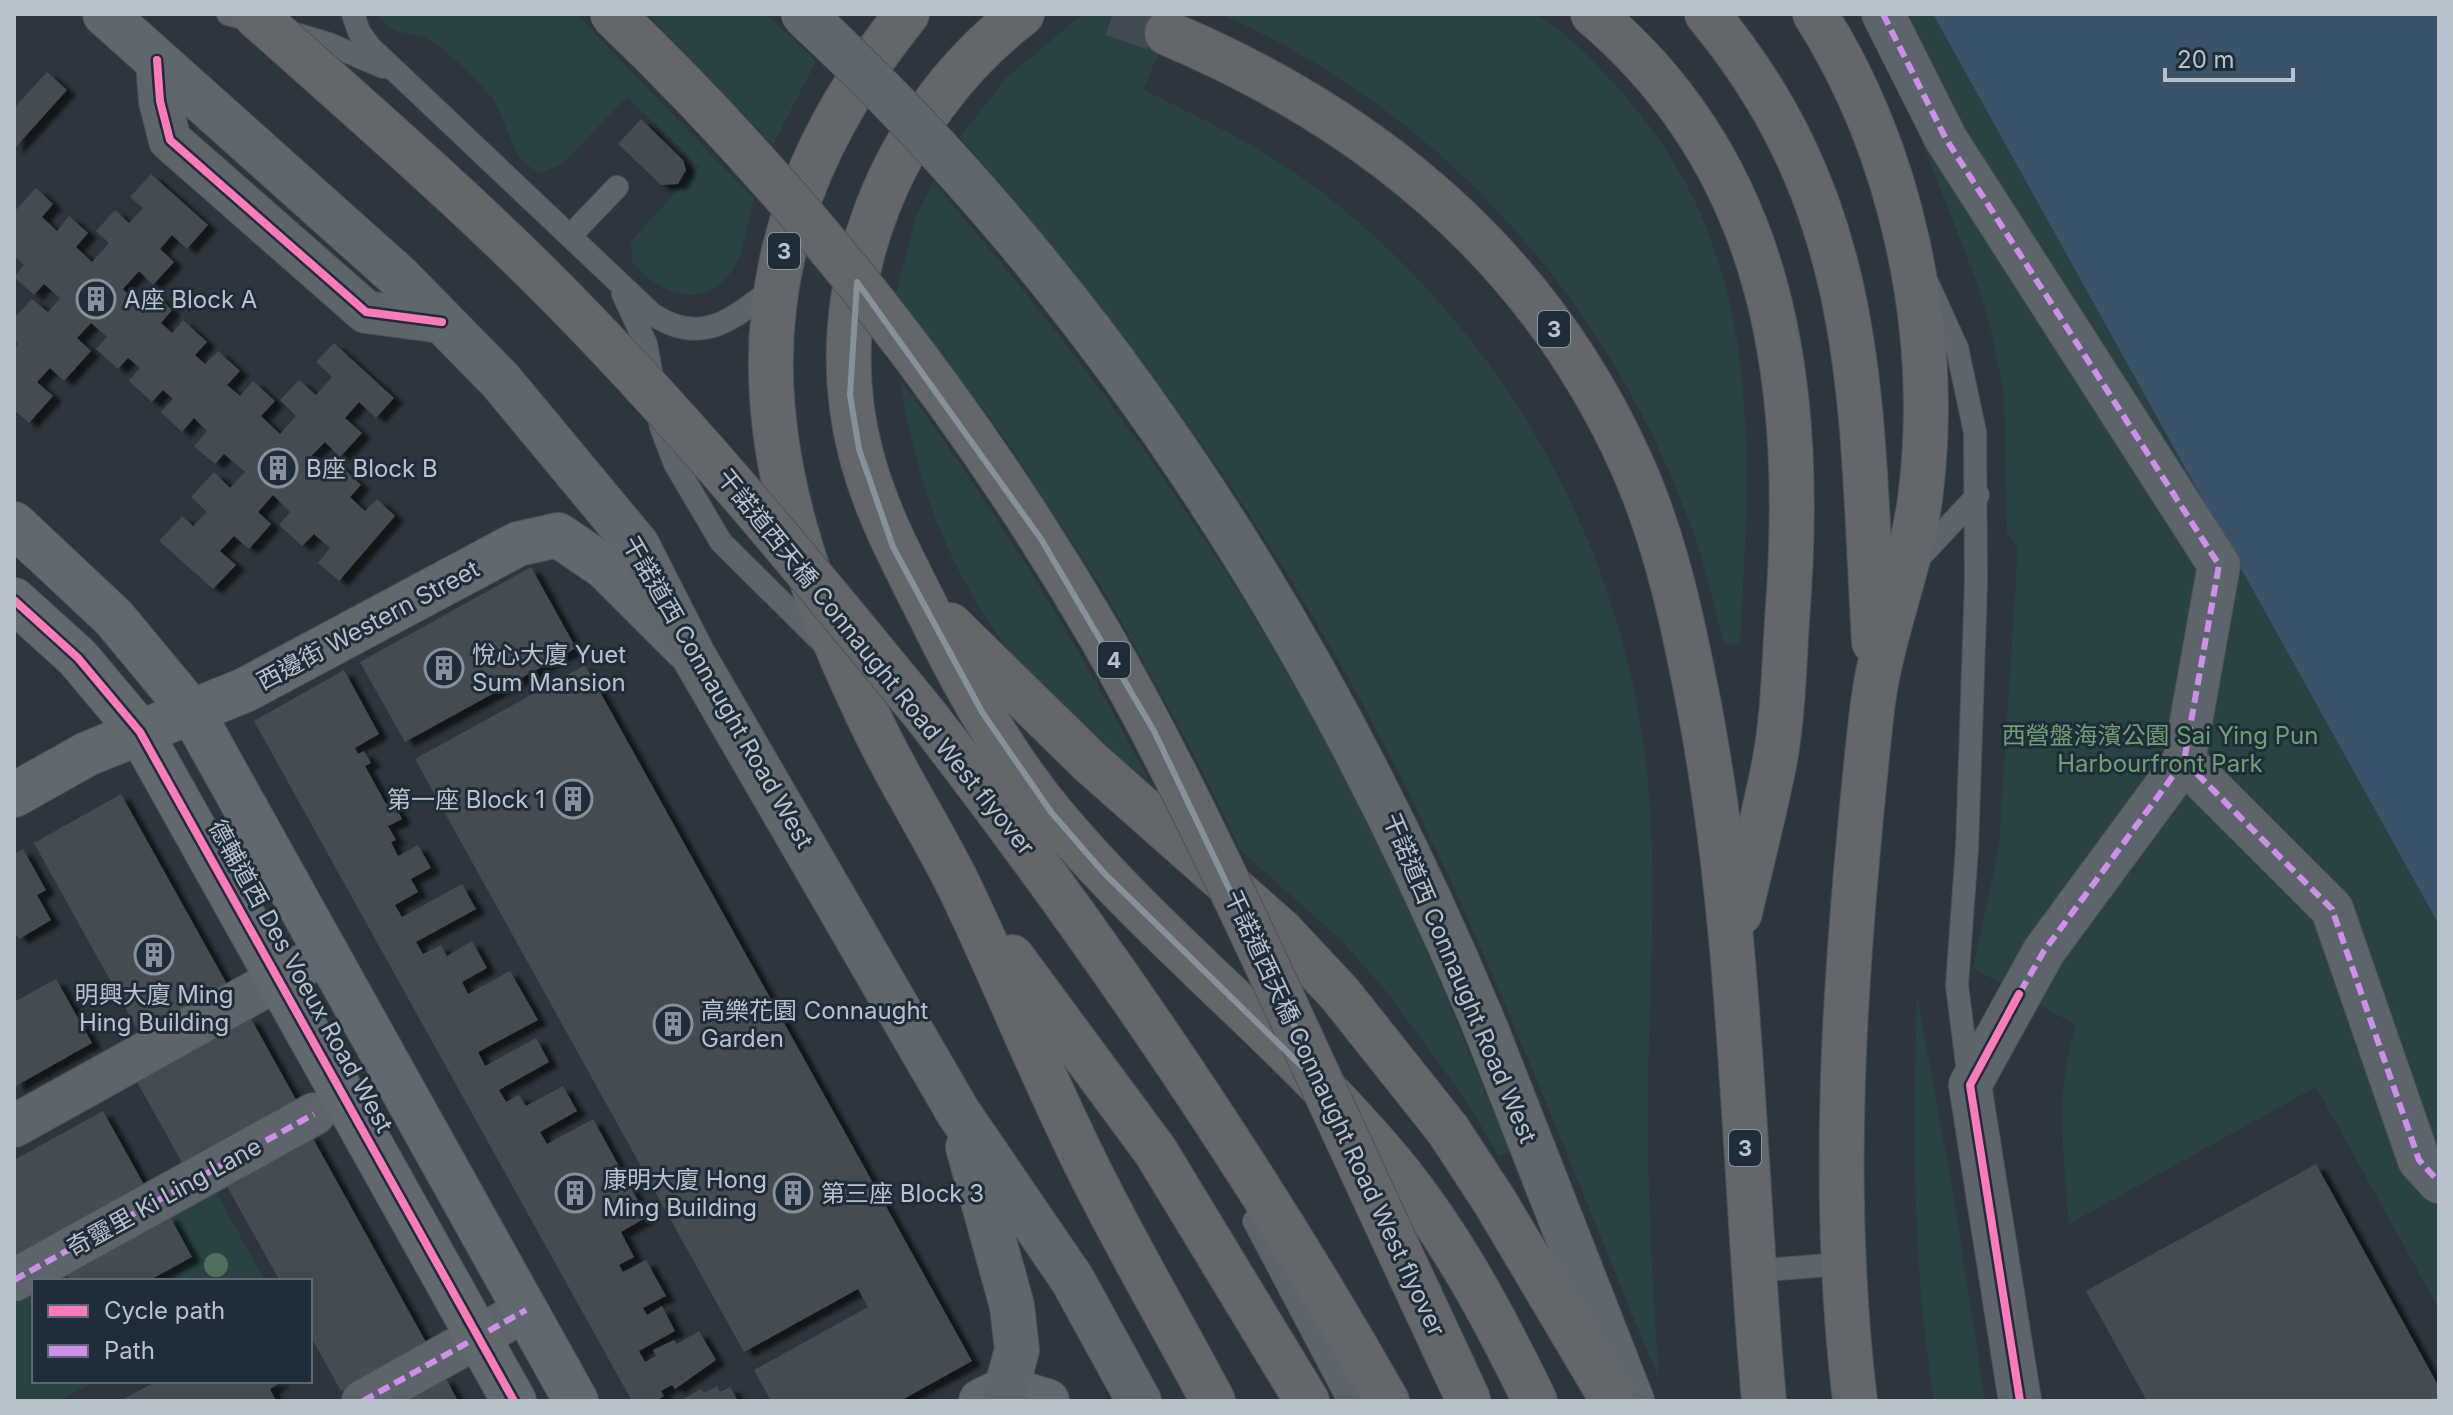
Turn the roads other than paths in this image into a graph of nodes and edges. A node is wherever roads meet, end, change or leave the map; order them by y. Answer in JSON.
{"nodes":[{"id":1,"x":105,"y":14,"type":"edge"},
{"id":2,"x":228,"y":14,"type":"edge"},
{"id":3,"x":254,"y":14,"type":"edge"},
{"id":4,"x":353,"y":14,"type":"edge"},
{"id":5,"x":612,"y":14,"type":"edge"},
{"id":6,"x":803,"y":14,"type":"edge"},
{"id":7,"x":907,"y":14,"type":"edge"},
{"id":8,"x":1022,"y":14,"type":"edge"},
{"id":9,"x":1593,"y":14,"type":"edge"},
{"id":10,"x":1707,"y":14,"type":"edge"},
{"id":11,"x":1815,"y":14,"type":"edge"},
{"id":12,"x":1883,"y":14,"type":"edge"},
{"id":13,"x":1167,"y":33,"type":"tunnel mouth"},
{"id":14,"x":157,"y":60,"type":"junction"},
{"id":15,"x":405,"y":79,"type":"junction"},
{"id":16,"x":617,"y":187,"type":"dead end"},
{"id":17,"x":570,"y":236,"type":"junction"},
{"id":18,"x":1907,"y":243,"type":"junction"},
{"id":19,"x":606,"y":270,"type":"junction"},
{"id":20,"x":776,"y":286,"type":"junction"},
{"id":21,"x":442,"y":322,"type":"junction"},
{"id":22,"x":1978,"y":495,"type":"junction"},
{"id":23,"x":14,"y":524,"type":"edge"},
{"id":24,"x":1905,"y":573,"type":"junction"},
{"id":25,"x":916,"y":588,"type":"junction"},
{"id":26,"x":14,"y":600,"type":"edge"},
{"id":27,"x":693,"y":655,"type":"junction"},
{"id":28,"x":846,"y":666,"type":"junction"},
{"id":29,"x":1877,"y":677,"type":"junction"},
{"id":30,"x":192,"y":712,"type":"junction"},
{"id":31,"x":140,"y":732,"type":"junction"},
{"id":32,"x":2184,"y":761,"type":"junction"},
{"id":33,"x":14,"y":795,"type":"edge"},
{"id":34,"x":958,"y":884,"type":"junction"},
{"id":35,"x":1732,"y":947,"type":"junction"},
{"id":36,"x":327,"y":952,"type":"junction"},
{"id":37,"x":280,"y":979,"type":"junction"},
{"id":38,"x":1970,"y":1085,"type":"junction"},
{"id":39,"x":958,"y":1112,"type":"junction"},
{"id":40,"x":314,"y":1114,"type":"dead end"},
{"id":41,"x":14,"y":1126,"type":"edge"},
{"id":42,"x":2439,"y":1182,"type":"edge"},
{"id":43,"x":1254,"y":1221,"type":"dead end"},
{"id":44,"x":1842,"y":1264,"type":"junction"},
{"id":45,"x":1753,"y":1271,"type":"junction"},
{"id":46,"x":14,"y":1280,"type":"edge"},
{"id":47,"x":526,"y":1310,"type":"junction"},
{"id":48,"x":479,"y":1337,"type":"junction"},
{"id":49,"x":1011,"y":1397,"type":"edge"},
{"id":50,"x":363,"y":1401,"type":"edge"},
{"id":51,"x":514,"y":1401,"type":"edge"},
{"id":52,"x":576,"y":1401,"type":"edge"},
{"id":53,"x":1139,"y":1401,"type":"edge"},
{"id":54,"x":1213,"y":1401,"type":"edge"},
{"id":55,"x":1307,"y":1401,"type":"edge"},
{"id":56,"x":1349,"y":1401,"type":"edge"},
{"id":57,"x":1387,"y":1401,"type":"edge"},
{"id":58,"x":1469,"y":1401,"type":"edge"},
{"id":59,"x":1535,"y":1401,"type":"edge"},
{"id":60,"x":1613,"y":1401,"type":"edge"},
{"id":61,"x":1632,"y":1401,"type":"edge"},
{"id":62,"x":1764,"y":1401,"type":"edge"},
{"id":63,"x":1855,"y":1401,"type":"edge"},
{"id":64,"x":2020,"y":1401,"type":"edge"}],
"edges":[{"from":1,"to":14,"type":"main road","name":"干諾道西 Connaught Road West"},
{"from":2,"to":15,"type":"lane"},
{"from":3,"to":57,"type":"highway","name":"干諾道西天橋 Connaught Road West flyover","bridge":true},
{"from":4,"to":15,"type":"lane"},
{"from":5,"to":58,"type":"highway","name":"干諾道西天橋 Connaught Road West flyover","number":"4","bridge":true},
{"from":6,"to":61,"type":"main road","name":"干諾道西 Connaught Road West","bridge":true},
{"from":7,"to":20,"type":"highway","number":"3"},
{"from":8,"to":25,"type":"highway"},
{"from":9,"to":35,"type":"highway","number":"3"},
{"from":10,"to":29,"type":"highway"},
{"from":11,"to":18,"type":"highway"},
{"from":12,"to":32,"type":"street"},
{"from":13,"to":35,"type":"highway","number":"3"},
{"from":14,"to":21,"type":"main road","name":"干諾道西 Connaught Road West"},
{"from":14,"to":21,"type":"street"},
{"from":15,"to":17,"type":"lane"},
{"from":16,"to":17,"type":"lane"},
{"from":17,"to":19,"type":"lane"},
{"from":18,"to":22,"type":"lane"},
{"from":18,"to":24,"type":"highway"},
{"from":19,"to":20,"type":"lane"},
{"from":19,"to":28,"type":"lane"},
{"from":20,"to":28,"type":"highway","number":"3"},
{"from":21,"to":27,"type":"main road","name":"干諾道西 Connaught Road West"},
{"from":22,"to":24,"type":"lane"},
{"from":22,"to":38,"type":"lane"},
{"from":23,"to":30,"type":"main road","name":"德輔道西 Des Voeux Road West"},
{"from":24,"to":29,"type":"highway"},
{"from":25,"to":59,"type":"highway"},
{"from":25,"to":60,"type":"highway"},
{"from":26,"to":31,"type":"main road","name":"德輔道西 Des Voeux Road West"},
{"from":27,"to":30,"type":"main road","name":"西邊街 Western Street"},
{"from":27,"to":39,"type":"main road","name":"干諾道西 Connaught Road West"},
{"from":28,"to":34,"type":"highway","number":"3"},
{"from":29,"to":44,"type":"highway"},
{"from":30,"to":31,"type":"main road","name":"西邊街 Western Street"},
{"from":30,"to":36,"type":"main road","name":"德輔道西 Des Voeux Road West"},
{"from":31,"to":33,"type":"main road","name":"西邊街 Western Street"},
{"from":31,"to":37,"type":"main road","name":"德輔道西 Des Voeux Road West"},
{"from":32,"to":38,"type":"street"},
{"from":32,"to":42,"type":"street"},
{"from":34,"to":54,"type":"highway"},
{"from":34,"to":55,"type":"highway"},
{"from":35,"to":45,"type":"highway","number":"3"},
{"from":36,"to":37,"type":"street"},
{"from":36,"to":47,"type":"main road","name":"德輔道西 Des Voeux Road West"},
{"from":37,"to":41,"type":"street"},
{"from":37,"to":48,"type":"main road","name":"德輔道西 Des Voeux Road West"},
{"from":38,"to":64,"type":"street"},
{"from":39,"to":49,"type":"main road"},
{"from":39,"to":53,"type":"main road","name":"干諾道西 Connaught Road West"},
{"from":40,"to":46,"type":"street","name":"奇靈里 Ki Ling Lane"},
{"from":43,"to":56,"type":"lane"},
{"from":44,"to":45,"type":"lane"},
{"from":44,"to":63,"type":"highway"},
{"from":45,"to":62,"type":"highway","number":"3"},
{"from":47,"to":48,"type":"street"},
{"from":47,"to":52,"type":"main road","name":"德輔道西 Des Voeux Road West"},
{"from":48,"to":50,"type":"street"},
{"from":48,"to":51,"type":"main road","name":"德輔道西 Des Voeux Road West"}]}
